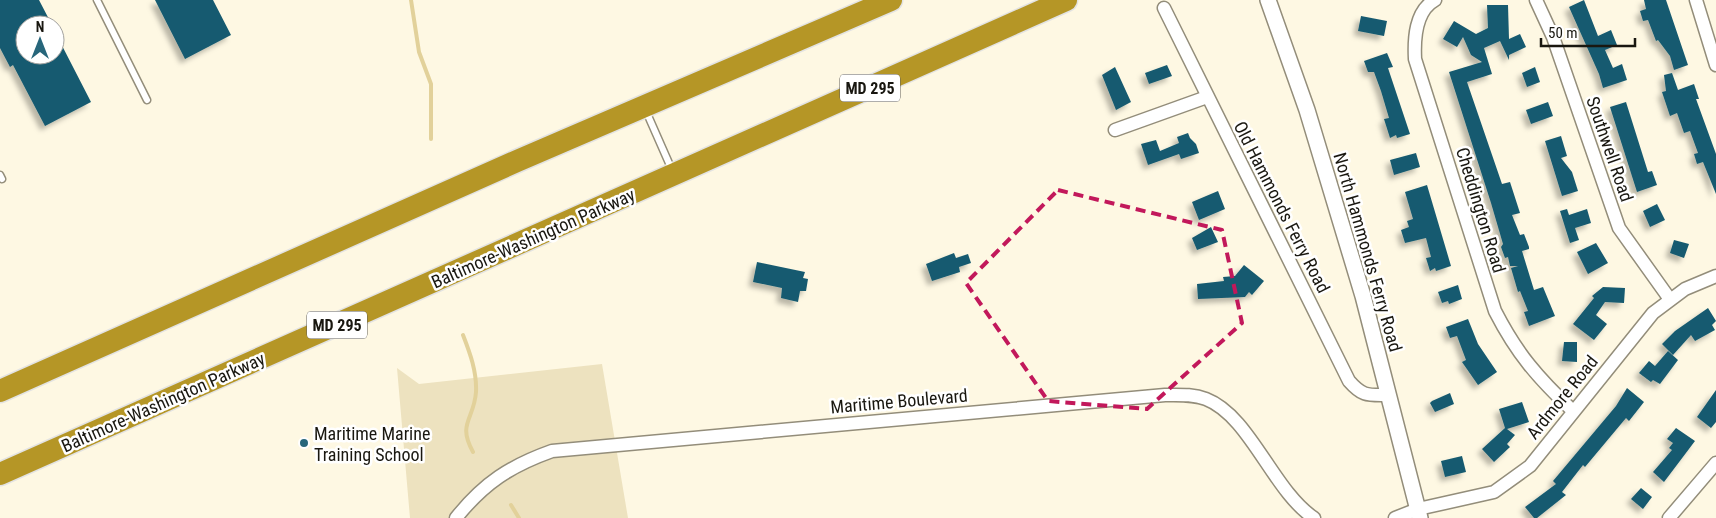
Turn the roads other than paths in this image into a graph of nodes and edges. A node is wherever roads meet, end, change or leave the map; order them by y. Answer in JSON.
{"nodes":[{"id":1,"x":97,"y":0,"type":"edge"},
{"id":2,"x":890,"y":0,"type":"edge"},
{"id":3,"x":1066,"y":0,"type":"edge"},
{"id":4,"x":1268,"y":0,"type":"edge"},
{"id":5,"x":1435,"y":0,"type":"edge"},
{"id":6,"x":1536,"y":0,"type":"edge"},
{"id":7,"x":1696,"y":0,"type":"edge"},
{"id":8,"x":1164,"y":8,"type":"dead end"},
{"id":9,"x":1716,"y":65,"type":"edge"},
{"id":10,"x":1208,"y":97,"type":"junction"},
{"id":11,"x":147,"y":100,"type":"dead end"},
{"id":12,"x":644,"y":107,"type":"junction"},
{"id":13,"x":1115,"y":130,"type":"dead end"},
{"id":14,"x":675,"y":175,"type":"junction"},
{"id":15,"x":1716,"y":276,"type":"edge"},
{"id":16,"x":1670,"y":298,"type":"junction"},
{"id":17,"x":0,"y":391,"type":"edge"},
{"id":18,"x":1389,"y":395,"type":"junction"},
{"id":19,"x":1573,"y":411,"type":"junction"},
{"id":20,"x":1716,"y":463,"type":"edge"},
{"id":21,"x":0,"y":474,"type":"edge"},
{"id":22,"x":1419,"y":514,"type":"edge"},
{"id":23,"x":456,"y":518,"type":"edge"},
{"id":24,"x":1314,"y":518,"type":"edge"},
{"id":25,"x":1395,"y":518,"type":"edge"},
{"id":26,"x":1669,"y":518,"type":"edge"}],
"edges":[{"from":1,"to":11,"type":"lane"},
{"from":2,"to":12,"type":"highway"},
{"from":3,"to":14,"type":"highway","name":"Baltimore-Washington Parkway","number":"MD 295"},
{"from":4,"to":18,"type":"street","name":"North Hammonds Ferry Road"},
{"from":5,"to":19,"type":"street","name":"Cheddington Road"},
{"from":6,"to":16,"type":"street","name":"Southwell Road"},
{"from":7,"to":9,"type":"street"},
{"from":8,"to":10,"type":"street","name":"Old Hammonds Ferry Road"},
{"from":10,"to":13,"type":"street"},
{"from":10,"to":18,"type":"street","name":"Old Hammonds Ferry Road"},
{"from":12,"to":14,"type":"lane"},
{"from":12,"to":17,"type":"highway"},
{"from":14,"to":21,"type":"highway","name":"Baltimore-Washington Parkway","number":"MD 295"},
{"from":15,"to":16,"type":"street","name":"Ardmore Road"},
{"from":16,"to":19,"type":"street","name":"Ardmore Road"},
{"from":18,"to":22,"type":"street","name":"North Hammonds Ferry Road"},
{"from":19,"to":22,"type":"street","name":"Ardmore Road"},
{"from":20,"to":26,"type":"street"},
{"from":22,"to":25,"type":"street"},
{"from":23,"to":24,"type":"street","name":"Maritime Boulevard"}]}
